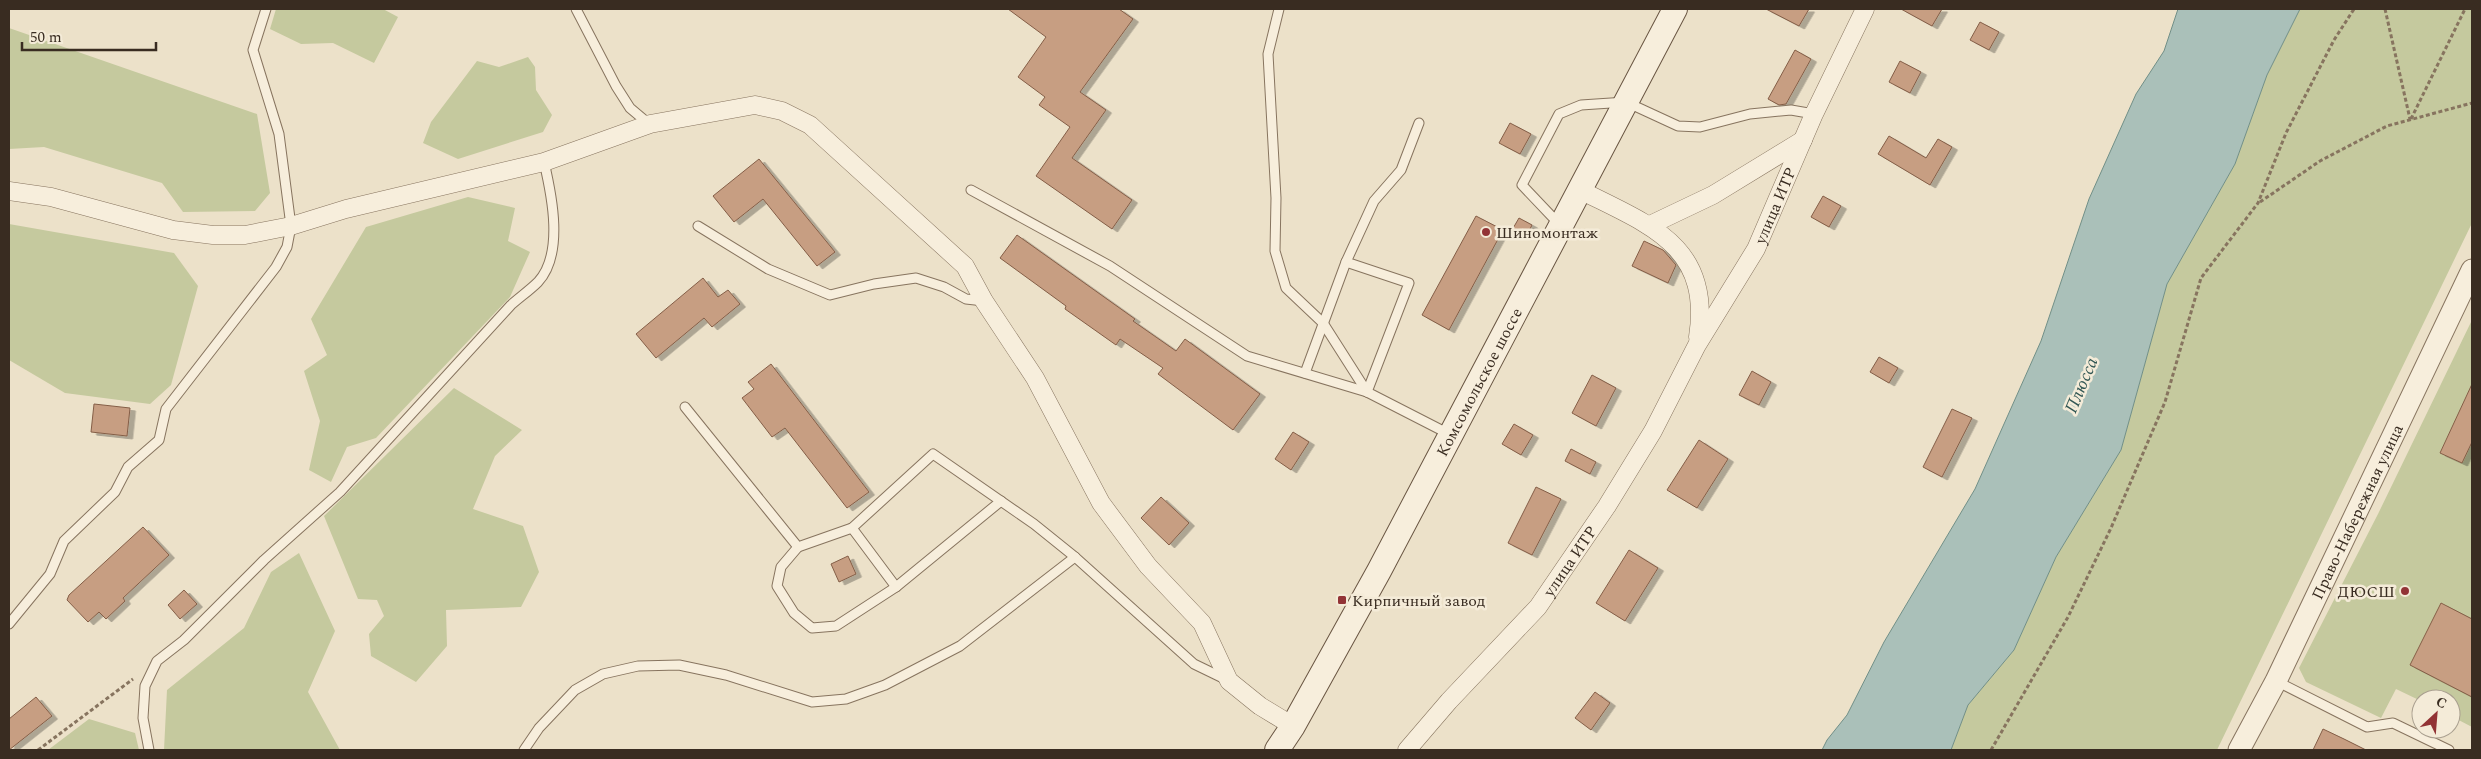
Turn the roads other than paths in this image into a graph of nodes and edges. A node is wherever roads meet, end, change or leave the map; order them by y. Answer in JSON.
{"nodes":[{"id":1,"x":266,"y":9,"type":"edge"},
{"id":2,"x":576,"y":9,"type":"edge"},
{"id":3,"x":1279,"y":9,"type":"edge"},
{"id":4,"x":1675,"y":9,"type":"edge"},
{"id":5,"x":1865,"y":9,"type":"edge"},
{"id":6,"x":1626,"y":102,"type":"junction"},
{"id":7,"x":1814,"y":114,"type":"junction"},
{"id":8,"x":1419,"y":123,"type":"dead end"},
{"id":9,"x":650,"y":124,"type":"junction"},
{"id":10,"x":1803,"y":140,"type":"junction"},
{"id":11,"x":544,"y":162,"type":"junction"},
{"id":12,"x":971,"y":190,"type":"dead end"},
{"id":13,"x":1580,"y":190,"type":"junction"},
{"id":14,"x":9,"y":191,"type":"edge"},
{"id":15,"x":1647,"y":224,"type":"junction"},
{"id":16,"x":291,"y":226,"type":"junction"},
{"id":17,"x":698,"y":226,"type":"dead end"},
{"id":18,"x":1561,"y":226,"type":"junction"},
{"id":19,"x":1346,"y":262,"type":"junction"},
{"id":20,"x":2472,"y":270,"type":"edge"},
{"id":21,"x":984,"y":301,"type":"junction"},
{"id":22,"x":1324,"y":323,"type":"junction"},
{"id":23,"x":1697,"y":345,"type":"junction"},
{"id":24,"x":1305,"y":373,"type":"junction"},
{"id":25,"x":1367,"y":392,"type":"junction"},
{"id":26,"x":685,"y":407,"type":"dead end"},
{"id":27,"x":1451,"y":435,"type":"junction"},
{"id":28,"x":1001,"y":501,"type":"junction"},
{"id":29,"x":852,"y":528,"type":"junction"},
{"id":30,"x":798,"y":547,"type":"junction"},
{"id":31,"x":1075,"y":558,"type":"junction"},
{"id":32,"x":896,"y":587,"type":"junction"},
{"id":33,"x":9,"y":624,"type":"edge"},
{"id":34,"x":1229,"y":681,"type":"junction"},
{"id":35,"x":2276,"y":681,"type":"junction"},
{"id":36,"x":1293,"y":726,"type":"junction"},
{"id":37,"x":149,"y":750,"type":"edge"},
{"id":38,"x":524,"y":750,"type":"edge"},
{"id":39,"x":1277,"y":750,"type":"edge"},
{"id":40,"x":1407,"y":750,"type":"edge"},
{"id":41,"x":2239,"y":750,"type":"edge"},
{"id":42,"x":2449,"y":750,"type":"edge"}],
"edges":[{"from":1,"to":16,"type":"lane"},
{"from":2,"to":9,"type":"lane"},
{"from":3,"to":22,"type":"lane"},
{"from":4,"to":6,"type":"main road","name":"Комсомольское шоссе"},
{"from":5,"to":7,"type":"street","name":"улица ИТР"},
{"from":6,"to":7,"type":"lane"},
{"from":6,"to":13,"type":"main road","name":"Комсомольское шоссе"},
{"from":6,"to":18,"type":"lane"},
{"from":7,"to":10,"type":"street","name":"улица ИТР"},
{"from":8,"to":19,"type":"lane"},
{"from":9,"to":11,"type":"street"},
{"from":9,"to":21,"type":"street"},
{"from":10,"to":15,"type":"street","name":"улица ИТР"},
{"from":10,"to":23,"type":"street","name":"улица ИТР"},
{"from":11,"to":16,"type":"street"},
{"from":11,"to":37,"type":"lane"},
{"from":12,"to":24,"type":"lane"},
{"from":13,"to":15,"type":"street"},
{"from":13,"to":18,"type":"main road","name":"Комсомольское шоссе"},
{"from":14,"to":16,"type":"street"},
{"from":15,"to":23,"type":"street","name":"улица ИТР"},
{"from":16,"to":33,"type":"lane"},
{"from":17,"to":21,"type":"lane"},
{"from":18,"to":27,"type":"main road","name":"Комсомольское шоссе"},
{"from":19,"to":22,"type":"lane"},
{"from":19,"to":25,"type":"lane"},
{"from":20,"to":35,"type":"street","name":"Право-Набережная улица"},
{"from":21,"to":34,"type":"street"},
{"from":22,"to":24,"type":"lane"},
{"from":22,"to":25,"type":"lane"},
{"from":23,"to":40,"type":"street","name":"улица ИТР"},
{"from":24,"to":25,"type":"lane"},
{"from":25,"to":27,"type":"lane"},
{"from":26,"to":30,"type":"lane"},
{"from":27,"to":36,"type":"main road","name":"Комсомольское шоссе"},
{"from":28,"to":29,"type":"lane"},
{"from":28,"to":31,"type":"lane"},
{"from":28,"to":32,"type":"lane"},
{"from":29,"to":30,"type":"lane"},
{"from":29,"to":32,"type":"lane"},
{"from":30,"to":32,"type":"lane"},
{"from":31,"to":34,"type":"lane"},
{"from":31,"to":38,"type":"lane"},
{"from":34,"to":36,"type":"street"},
{"from":35,"to":41,"type":"street","name":"Право-Набережная улица"},
{"from":35,"to":42,"type":"lane"},
{"from":36,"to":39,"type":"main road","name":"Комсомольское шоссе"}]}
